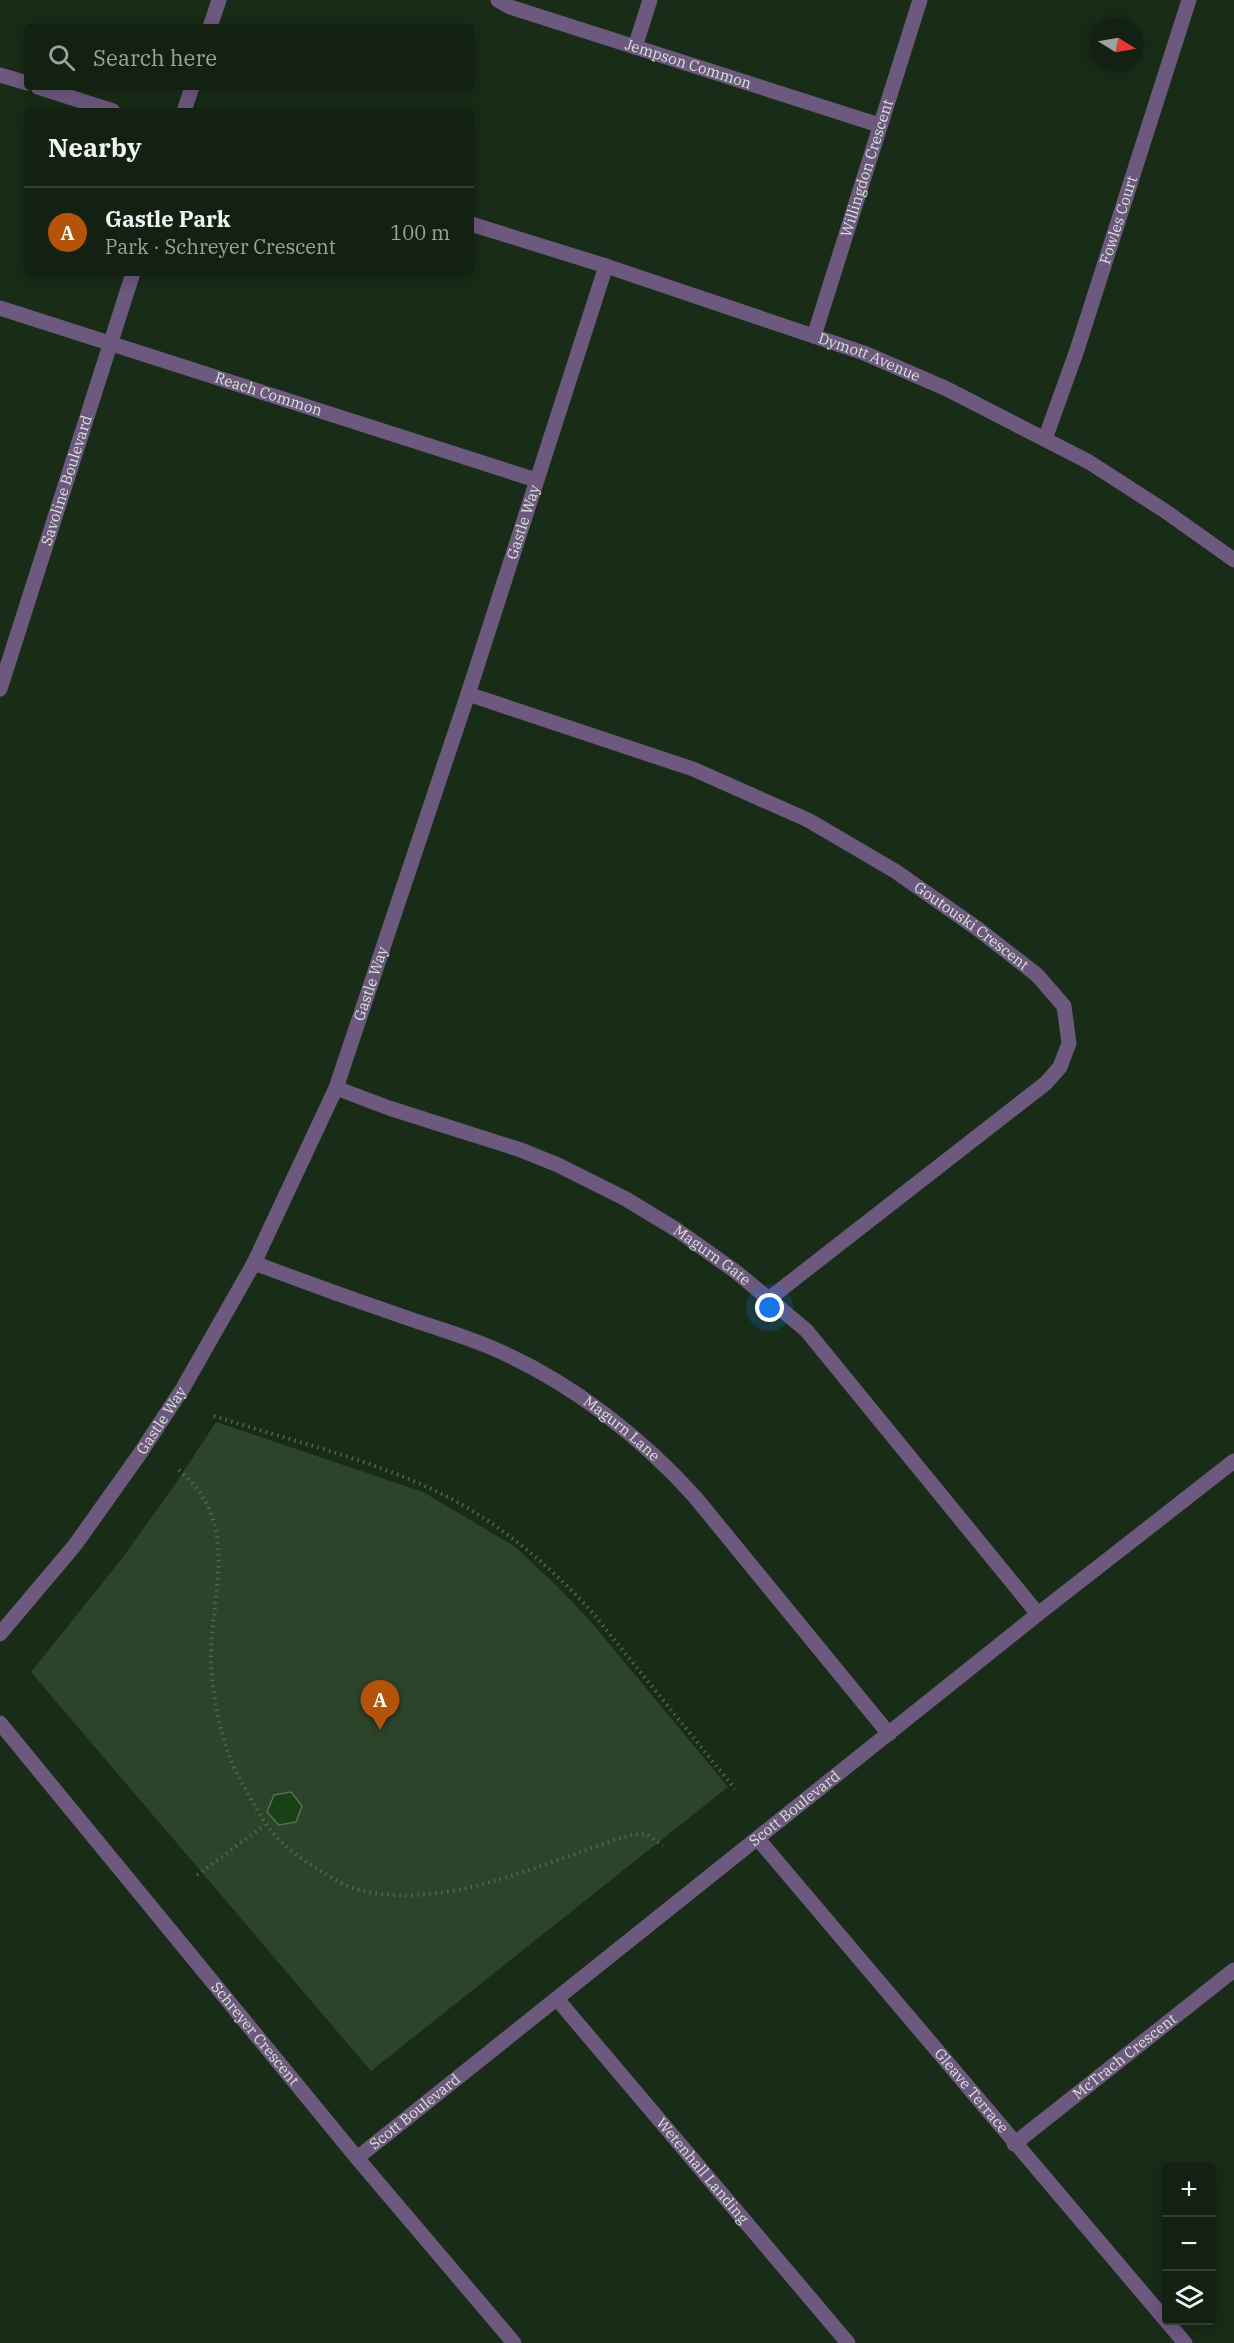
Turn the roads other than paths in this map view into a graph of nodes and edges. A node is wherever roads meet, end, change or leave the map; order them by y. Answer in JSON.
{"nodes":[{"id":1,"x":219,"y":0,"type":"edge"},
{"id":2,"x":498,"y":0,"type":"edge"},
{"id":3,"x":650,"y":0,"type":"edge"},
{"id":4,"x":920,"y":0,"type":"edge"},
{"id":5,"x":1190,"y":0,"type":"edge"},
{"id":6,"x":211,"y":24,"type":"edge"},
{"id":7,"x":635,"y":47,"type":"junction"},
{"id":8,"x":0,"y":75,"type":"edge"},
{"id":9,"x":24,"y":82,"type":"edge"},
{"id":10,"x":47,"y":90,"type":"edge"},
{"id":11,"x":191,"y":90,"type":"edge"},
{"id":12,"x":104,"y":108,"type":"edge"},
{"id":13,"x":185,"y":108,"type":"edge"},
{"id":14,"x":879,"y":125,"type":"junction"},
{"id":15,"x":474,"y":225,"type":"edge"},
{"id":16,"x":606,"y":266,"type":"junction"},
{"id":17,"x":132,"y":276,"type":"edge"},
{"id":18,"x":0,"y":308,"type":"edge"},
{"id":19,"x":814,"y":336,"type":"junction"},
{"id":20,"x":109,"y":344,"type":"junction"},
{"id":21,"x":1045,"y":439,"type":"junction"},
{"id":22,"x":536,"y":480,"type":"junction"},
{"id":23,"x":1234,"y":560,"type":"edge"},
{"id":24,"x":0,"y":689,"type":"edge"},
{"id":25,"x":468,"y":694,"type":"junction"},
{"id":26,"x":336,"y":1088,"type":"junction"},
{"id":27,"x":254,"y":1263,"type":"junction"},
{"id":28,"x":770,"y":1298,"type":"junction"},
{"id":29,"x":1234,"y":1461,"type":"edge"},
{"id":30,"x":1038,"y":1614,"type":"junction"},
{"id":31,"x":0,"y":1635,"type":"edge"},
{"id":32,"x":0,"y":1723,"type":"edge"},
{"id":33,"x":889,"y":1734,"type":"junction"},
{"id":34,"x":758,"y":1839,"type":"junction"},
{"id":35,"x":1234,"y":1970,"type":"edge"},
{"id":36,"x":557,"y":1999,"type":"junction"},
{"id":37,"x":1014,"y":2144,"type":"junction"},
{"id":38,"x":357,"y":2158,"type":"junction"},
{"id":39,"x":514,"y":2343,"type":"edge"},
{"id":40,"x":848,"y":2343,"type":"edge"},
{"id":41,"x":1185,"y":2343,"type":"edge"}],
"edges":[{"from":1,"to":6,"type":"street"},
{"from":2,"to":7,"type":"street","name":"Jempson Common"},
{"from":3,"to":7,"type":"street"},
{"from":4,"to":14,"type":"street","name":"Willingdon Crescent"},
{"from":5,"to":21,"type":"street","name":"Fowles Court"},
{"from":7,"to":14,"type":"street","name":"Jempson Common"},
{"from":8,"to":9,"type":"street"},
{"from":10,"to":12,"type":"street"},
{"from":11,"to":13,"type":"street"},
{"from":14,"to":19,"type":"street","name":"Willingdon Crescent"},
{"from":15,"to":16,"type":"street","name":"Dymott Avenue"},
{"from":16,"to":19,"type":"street","name":"Dymott Avenue"},
{"from":16,"to":22,"type":"street","name":"Gastle Way"},
{"from":17,"to":20,"type":"street","name":"Savoline Boulevard"},
{"from":18,"to":20,"type":"street","name":"Reach Common"},
{"from":19,"to":21,"type":"street","name":"Dymott Avenue"},
{"from":20,"to":22,"type":"street","name":"Reach Common"},
{"from":20,"to":24,"type":"street","name":"Savoline Boulevard"},
{"from":21,"to":23,"type":"street","name":"Dymott Avenue"},
{"from":22,"to":25,"type":"street","name":"Gastle Way"},
{"from":25,"to":26,"type":"street","name":"Gastle Way"},
{"from":25,"to":28,"type":"street","name":"Goutouski Crescent"},
{"from":26,"to":27,"type":"street","name":"Gastle Way"},
{"from":26,"to":28,"type":"street","name":"Magurn Gate"},
{"from":27,"to":31,"type":"street","name":"Gastle Way"},
{"from":27,"to":33,"type":"street","name":"Magurn Lane"},
{"from":28,"to":30,"type":"street","name":"Magurn Gate"},
{"from":29,"to":30,"type":"street","name":"Scott Boulevard"},
{"from":30,"to":33,"type":"street","name":"Scott Boulevard"},
{"from":32,"to":38,"type":"street","name":"Schreyer Crescent"},
{"from":33,"to":34,"type":"street","name":"Scott Boulevard"},
{"from":34,"to":36,"type":"street","name":"Scott Boulevard"},
{"from":34,"to":37,"type":"street","name":"Gleave Terrace"},
{"from":35,"to":37,"type":"street","name":"McTrach Crescent"},
{"from":36,"to":38,"type":"street","name":"Scott Boulevard"},
{"from":36,"to":40,"type":"street","name":"Wetenhall Landing"},
{"from":37,"to":41,"type":"street","name":"Gleave Terrace"},
{"from":38,"to":39,"type":"street","name":"Schreyer Crescent"}]}
